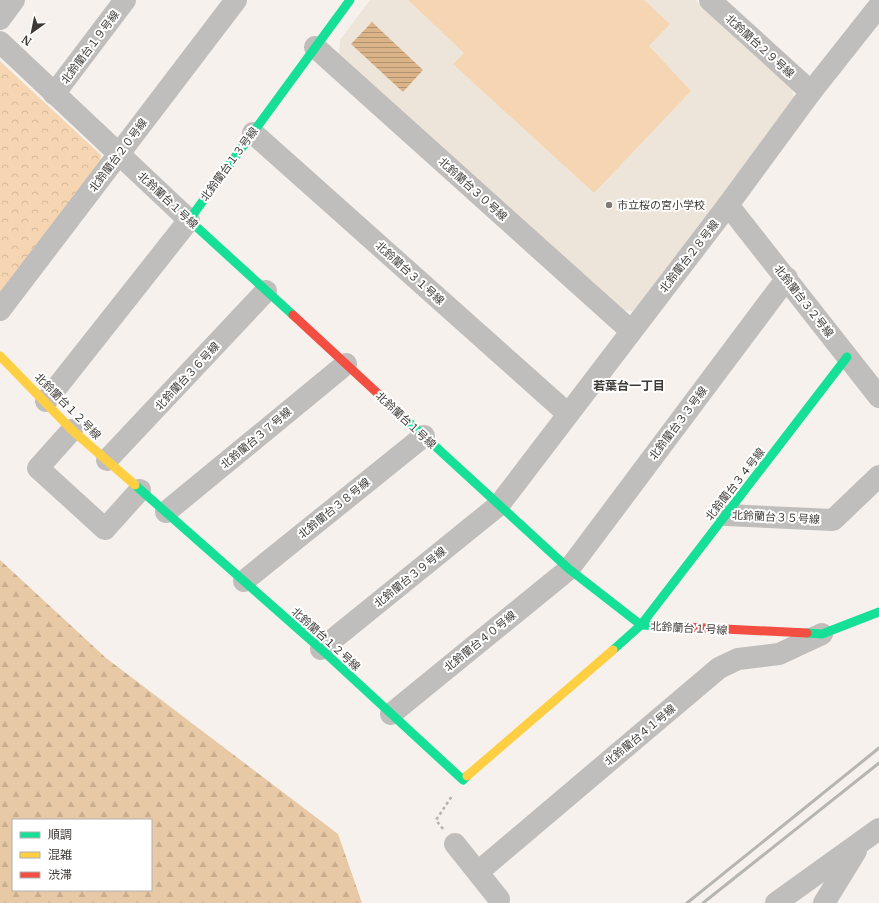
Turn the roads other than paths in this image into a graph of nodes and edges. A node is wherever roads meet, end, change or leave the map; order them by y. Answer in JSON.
{"nodes":[{"id":1,"x":14,"y":0,"type":"edge"},
{"id":2,"x":125,"y":0,"type":"edge"},
{"id":3,"x":236,"y":0,"type":"edge"},
{"id":4,"x":350,"y":0,"type":"edge"},
{"id":5,"x":710,"y":0,"type":"edge"},
{"id":6,"x":879,"y":6,"type":"edge"},
{"id":7,"x":0,"y":19,"type":"edge"},
{"id":8,"x":0,"y":42,"type":"edge"},
{"id":9,"x":315,"y":47,"type":"junction"},
{"id":10,"x":811,"y":92,"type":"junction"},
{"id":11,"x":54,"y":94,"type":"junction"},
{"id":12,"x":252,"y":132,"type":"junction"},
{"id":13,"x":119,"y":154,"type":"junction"},
{"id":14,"x":728,"y":205,"type":"junction"},
{"id":15,"x":189,"y":220,"type":"junction"},
{"id":16,"x":787,"y":278,"type":"junction"},
{"id":17,"x":266,"y":291,"type":"junction"},
{"id":18,"x":0,"y":310,"type":"edge"},
{"id":19,"x":631,"y":331,"type":"junction"},
{"id":20,"x":0,"y":356,"type":"edge"},
{"id":21,"x":848,"y":357,"type":"junction"},
{"id":22,"x":346,"y":364,"type":"junction"},
{"id":23,"x":879,"y":397,"type":"edge"},
{"id":24,"x":46,"y":401,"type":"junction"},
{"id":25,"x":568,"y":414,"type":"junction"},
{"id":26,"x":72,"y":430,"type":"junction"},
{"id":27,"x":424,"y":436,"type":"junction"},
{"id":28,"x":107,"y":460,"type":"junction"},
{"id":29,"x":879,"y":476,"type":"edge"},
{"id":30,"x":140,"y":490,"type":"junction"},
{"id":31,"x":499,"y":505,"type":"junction"},
{"id":32,"x":166,"y":512,"type":"junction"},
{"id":33,"x":726,"y":515,"type":"junction"},
{"id":34,"x":569,"y":569,"type":"junction"},
{"id":35,"x":244,"y":581,"type":"junction"},
{"id":36,"x":879,"y":612,"type":"edge"},
{"id":37,"x":641,"y":625,"type":"junction"},
{"id":38,"x":822,"y":634,"type":"junction"},
{"id":39,"x":321,"y":649,"type":"junction"},
{"id":40,"x":391,"y":714,"type":"junction"},
{"id":41,"x":879,"y":829,"type":"edge"},
{"id":42,"x":455,"y":844,"type":"road end"},
{"id":43,"x":860,"y":845,"type":"junction"},
{"id":44,"x":478,"y":872,"type":"junction"},
{"id":45,"x":499,"y":899,"type":"dead end"},
{"id":46,"x":776,"y":903,"type":"edge"},
{"id":47,"x":824,"y":903,"type":"edge"}],
"edges":[{"from":1,"to":7,"type":"street"},
{"from":2,"to":11,"type":"street","name":"北鈴蘭台１９号線"},
{"from":3,"to":13,"type":"street","name":"北鈴蘭台２０号線"},
{"from":4,"to":9,"type":"street","name":"北鈴蘭台１３号線"},
{"from":5,"to":10,"type":"street","name":"北鈴蘭台２９号線"},
{"from":6,"to":10,"type":"street","name":"北鈴蘭台２８号線"},
{"from":8,"to":11,"type":"street","name":"北鈴蘭台１号線"},
{"from":9,"to":12,"type":"street","name":"北鈴蘭台１３号線"},
{"from":9,"to":19,"type":"street","name":"北鈴蘭台３０号線"},
{"from":10,"to":14,"type":"street","name":"北鈴蘭台２８号線"},
{"from":11,"to":13,"type":"street","name":"北鈴蘭台１号線"},
{"from":12,"to":15,"type":"street","name":"北鈴蘭台１３号線"},
{"from":12,"to":25,"type":"street","name":"北鈴蘭台３１号線"},
{"from":13,"to":15,"type":"street","name":"北鈴蘭台１号線"},
{"from":13,"to":18,"type":"street","name":"北鈴蘭台２０号線"},
{"from":14,"to":16,"type":"street","name":"北鈴蘭台３２号線"},
{"from":14,"to":19,"type":"street","name":"北鈴蘭台２８号線"},
{"from":15,"to":17,"type":"street","name":"北鈴蘭台１号線"},
{"from":15,"to":24,"type":"street","name":"北鈴蘭台１３号線"},
{"from":16,"to":21,"type":"street","name":"北鈴蘭台３２号線"},
{"from":16,"to":34,"type":"street","name":"北鈴蘭台３３号線"},
{"from":17,"to":22,"type":"street","name":"北鈴蘭台１号線"},
{"from":17,"to":28,"type":"street","name":"北鈴蘭台３６号線"},
{"from":19,"to":25,"type":"street","name":"北鈴蘭台２８号線"},
{"from":20,"to":24,"type":"street","name":"北鈴蘭台１２号線"},
{"from":21,"to":23,"type":"street","name":"北鈴蘭台３２号線"},
{"from":21,"to":33,"type":"street","name":"北鈴蘭台３４号線"},
{"from":22,"to":27,"type":"street","name":"北鈴蘭台１号線"},
{"from":22,"to":32,"type":"street","name":"北鈴蘭台３７号線"},
{"from":24,"to":26,"type":"street","name":"北鈴蘭台１２号線"},
{"from":25,"to":31,"type":"street","name":"北鈴蘭台２８号線"},
{"from":26,"to":28,"type":"street","name":"北鈴蘭台１２号線"},
{"from":26,"to":30,"type":"street"},
{"from":27,"to":31,"type":"street","name":"北鈴蘭台１号線"},
{"from":27,"to":35,"type":"street","name":"北鈴蘭台３８号線"},
{"from":28,"to":30,"type":"street","name":"北鈴蘭台１２号線"},
{"from":29,"to":33,"type":"street","name":"北鈴蘭台３５号線"},
{"from":30,"to":32,"type":"street","name":"北鈴蘭台１２号線"},
{"from":31,"to":34,"type":"street","name":"北鈴蘭台１号線"},
{"from":31,"to":39,"type":"street","name":"北鈴蘭台３９号線"},
{"from":32,"to":35,"type":"street","name":"北鈴蘭台１２号線"},
{"from":33,"to":37,"type":"street","name":"北鈴蘭台３４号線"},
{"from":34,"to":37,"type":"street","name":"北鈴蘭台１号線"},
{"from":34,"to":40,"type":"street","name":"北鈴蘭台４０号線"},
{"from":35,"to":39,"type":"street","name":"北鈴蘭台１２号線"},
{"from":36,"to":38,"type":"street","name":"北鈴蘭台１号線"},
{"from":37,"to":38,"type":"street","name":"北鈴蘭台１号線"},
{"from":37,"to":40,"type":"street","name":"北鈴蘭台１２号線"},
{"from":38,"to":44,"type":"street","name":"北鈴蘭台４１号線"},
{"from":39,"to":40,"type":"street","name":"北鈴蘭台１２号線"},
{"from":41,"to":43,"type":"street"},
{"from":42,"to":44,"type":"street"},
{"from":43,"to":46,"type":"street"},
{"from":43,"to":47,"type":"street"},
{"from":44,"to":45,"type":"street"}]}
